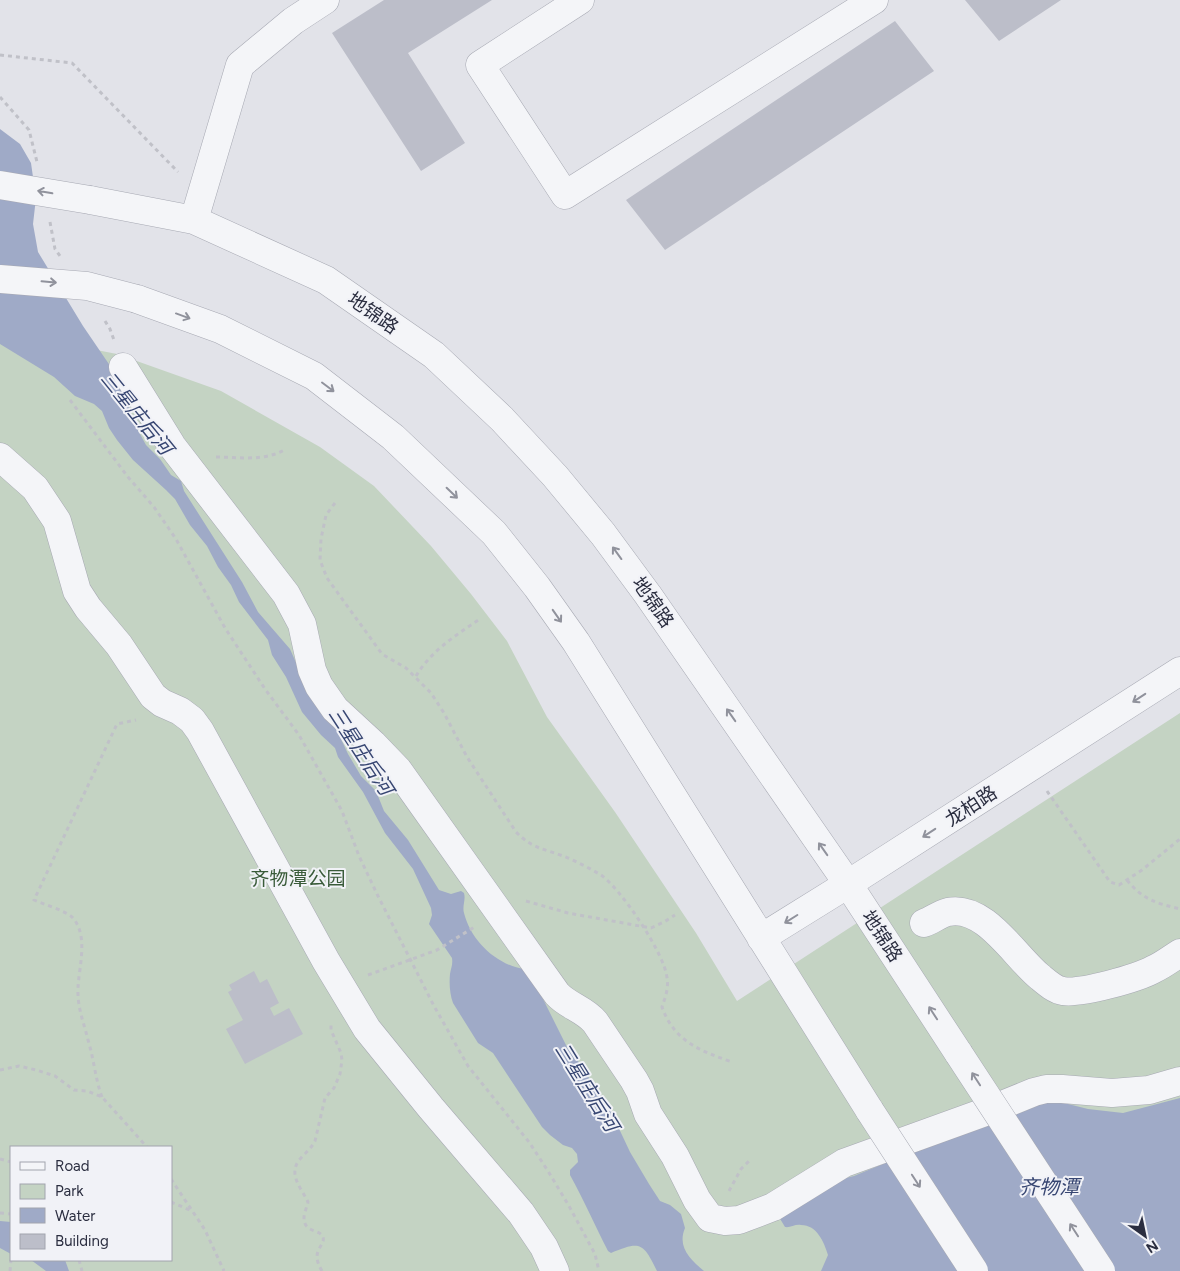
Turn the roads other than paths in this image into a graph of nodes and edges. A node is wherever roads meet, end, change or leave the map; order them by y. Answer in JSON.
{"nodes":[{"id":1,"x":325,"y":0,"type":"edge"},
{"id":2,"x":580,"y":0,"type":"edge"},
{"id":3,"x":874,"y":0,"type":"edge"},
{"id":4,"x":0,"y":184,"type":"edge"},
{"id":5,"x":197,"y":208,"type":"junction"},
{"id":6,"x":0,"y":279,"type":"edge"},
{"id":7,"x":123,"y":367,"type":"road end"},
{"id":8,"x":0,"y":457,"type":"edge"},
{"id":9,"x":1180,"y":671,"type":"edge"},
{"id":10,"x":848,"y":884,"type":"junction"},
{"id":11,"x":924,"y":923,"type":"dead end"},
{"id":12,"x":761,"y":938,"type":"junction"},
{"id":13,"x":1180,"y":953,"type":"edge"},
{"id":14,"x":1180,"y":1081,"type":"edge"},
{"id":15,"x":555,"y":1271,"type":"edge"},
{"id":16,"x":974,"y":1271,"type":"edge"},
{"id":17,"x":1101,"y":1271,"type":"edge"}],
"edges":[{"from":1,"to":5,"type":"street"},
{"from":2,"to":3,"type":"street"},
{"from":5,"to":4,"type":"street","name":"地锦路","one_way":true,"bridge":true},
{"from":10,"to":5,"type":"street","name":"地锦路","one_way":true},
{"from":6,"to":12,"type":"street","one_way":true,"bridge":true},
{"from":7,"to":14,"type":"street"},
{"from":8,"to":15,"type":"street"},
{"from":9,"to":10,"type":"street","name":"龙柏路","one_way":true},
{"from":10,"to":12,"type":"street","name":"龙柏路","one_way":true},
{"from":17,"to":10,"type":"street","name":"地锦路","one_way":true,"bridge":true},
{"from":11,"to":13,"type":"street"},
{"from":12,"to":16,"type":"street","one_way":true,"bridge":true}]}
